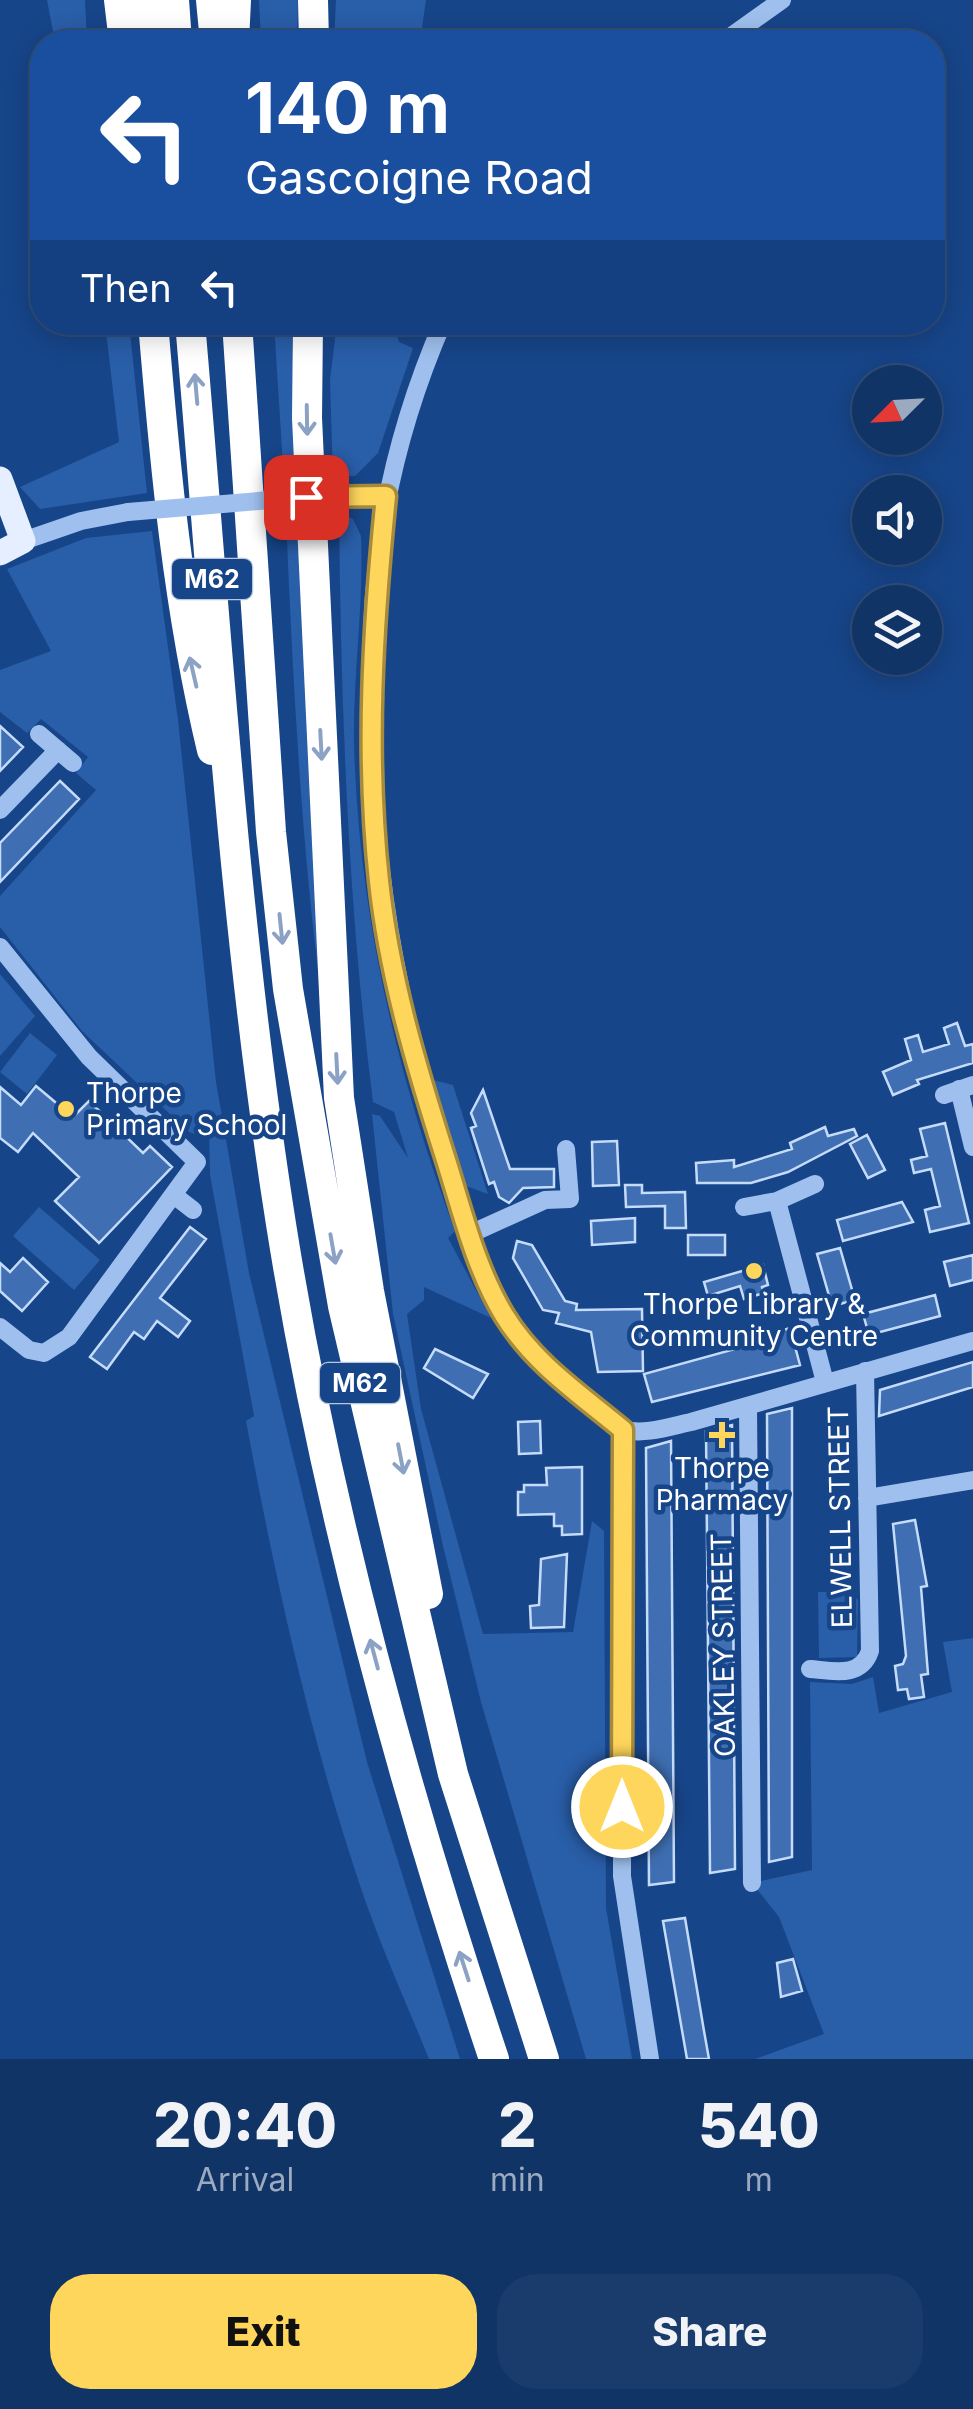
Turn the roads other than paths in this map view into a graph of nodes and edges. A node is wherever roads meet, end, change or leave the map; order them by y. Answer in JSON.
{"nodes":[{"id":1,"x":120,"y":0,"type":"edge"},
{"id":2,"x":144,"y":0,"type":"edge"},
{"id":3,"x":174,"y":0,"type":"edge"},
{"id":4,"x":211,"y":0,"type":"edge"},
{"id":5,"x":236,"y":0,"type":"edge"},
{"id":6,"x":314,"y":0,"type":"edge"},
{"id":7,"x":782,"y":0,"type":"edge"},
{"id":8,"x":123,"y":30,"type":"edge"},
{"id":9,"x":148,"y":30,"type":"edge"},
{"id":10,"x":177,"y":30,"type":"edge"},
{"id":11,"x":214,"y":30,"type":"edge"},
{"id":12,"x":235,"y":30,"type":"edge"},
{"id":13,"x":314,"y":30,"type":"edge"},
{"id":14,"x":740,"y":30,"type":"edge"},
{"id":15,"x":154,"y":335,"type":"edge"},
{"id":16,"x":191,"y":335,"type":"edge"},
{"id":17,"x":238,"y":335,"type":"edge"},
{"id":18,"x":308,"y":335,"type":"edge"},
{"id":19,"x":437,"y":335,"type":"edge"},
{"id":20,"x":0,"y":479,"type":"edge"},
{"id":21,"x":386,"y":496,"type":"junction"},
{"id":22,"x":23,"y":541,"type":"junction"},
{"id":23,"x":0,"y":554,"type":"edge"},
{"id":24,"x":39,"y":734,"type":"dead end"},
{"id":25,"x":58,"y":750,"type":"junction"},
{"id":26,"x":73,"y":763,"type":"dead end"},
{"id":27,"x":0,"y":810,"type":"edge"},
{"id":28,"x":232,"y":835,"type":"junction"},
{"id":29,"x":0,"y":948,"type":"edge"},
{"id":30,"x":959,"y":1090,"type":"edge"},
{"id":31,"x":973,"y":1147,"type":"edge"},
{"id":32,"x":566,"y":1149,"type":"dead end"},
{"id":33,"x":816,"y":1184,"type":"dead end"},
{"id":34,"x":176,"y":1196,"type":"junction"},
{"id":35,"x":777,"y":1201,"type":"junction"},
{"id":36,"x":744,"y":1206,"type":"dead end"},
{"id":37,"x":193,"y":1210,"type":"dead end"},
{"id":38,"x":470,"y":1234,"type":"junction"},
{"id":39,"x":0,"y":1328,"type":"edge"},
{"id":40,"x":973,"y":1342,"type":"edge"},
{"id":41,"x":865,"y":1372,"type":"junction"},
{"id":42,"x":825,"y":1382,"type":"junction"},
{"id":43,"x":748,"y":1406,"type":"junction"},
{"id":44,"x":623,"y":1430,"type":"junction"},
{"id":45,"x":973,"y":1480,"type":"edge"},
{"id":46,"x":867,"y":1498,"type":"junction"},
{"id":47,"x":810,"y":1668,"type":"dead end"},
{"id":48,"x":752,"y":1882,"type":"dead end"},
{"id":49,"x":500,"y":1924,"type":"junction"},
{"id":50,"x":494,"y":2059,"type":"edge"},
{"id":51,"x":544,"y":2059,"type":"edge"},
{"id":52,"x":650,"y":2059,"type":"edge"}],
"edges":[{"from":1,"to":8,"type":"highway"},
{"from":2,"to":9,"type":"highway"},
{"from":3,"to":10,"type":"highway"},
{"from":4,"to":11,"type":"highway"},
{"from":5,"to":12,"type":"highway"},
{"from":6,"to":13,"type":"highway"},
{"from":7,"to":14,"type":"street"},
{"from":28,"to":15,"type":"highway","one_way":true},
{"from":28,"to":16,"type":"highway","number":"M62","one_way":true},
{"from":17,"to":49,"type":"highway","number":"M62","one_way":true},
{"from":18,"to":49,"type":"highway","one_way":true},
{"from":19,"to":21,"type":"street"},
{"from":20,"to":22,"type":"main road"},
{"from":21,"to":22,"type":"street","bridge":true},
{"from":21,"to":38,"type":"street"},
{"from":22,"to":23,"type":"main road"},
{"from":24,"to":25,"type":"street"},
{"from":25,"to":26,"type":"street"},
{"from":25,"to":27,"type":"street"},
{"from":50,"to":28,"type":"highway","number":"M62","one_way":true},
{"from":29,"to":34,"type":"street"},
{"from":30,"to":31,"type":"street"},
{"from":32,"to":38,"type":"street"},
{"from":33,"to":35,"type":"street"},
{"from":34,"to":37,"type":"street"},
{"from":34,"to":39,"type":"street"},
{"from":35,"to":36,"type":"street"},
{"from":35,"to":42,"type":"street"},
{"from":38,"to":44,"type":"street"},
{"from":40,"to":41,"type":"street"},
{"from":41,"to":42,"type":"street"},
{"from":41,"to":46,"type":"street","name":"ELWELL STREET"},
{"from":42,"to":43,"type":"street"},
{"from":43,"to":44,"type":"street"},
{"from":43,"to":48,"type":"street","name":"OAKLEY STREET"},
{"from":44,"to":52,"type":"street"},
{"from":45,"to":46,"type":"street"},
{"from":46,"to":47,"type":"street","name":"ELWELL STREET"},
{"from":49,"to":51,"type":"highway","number":"M62"}]}
